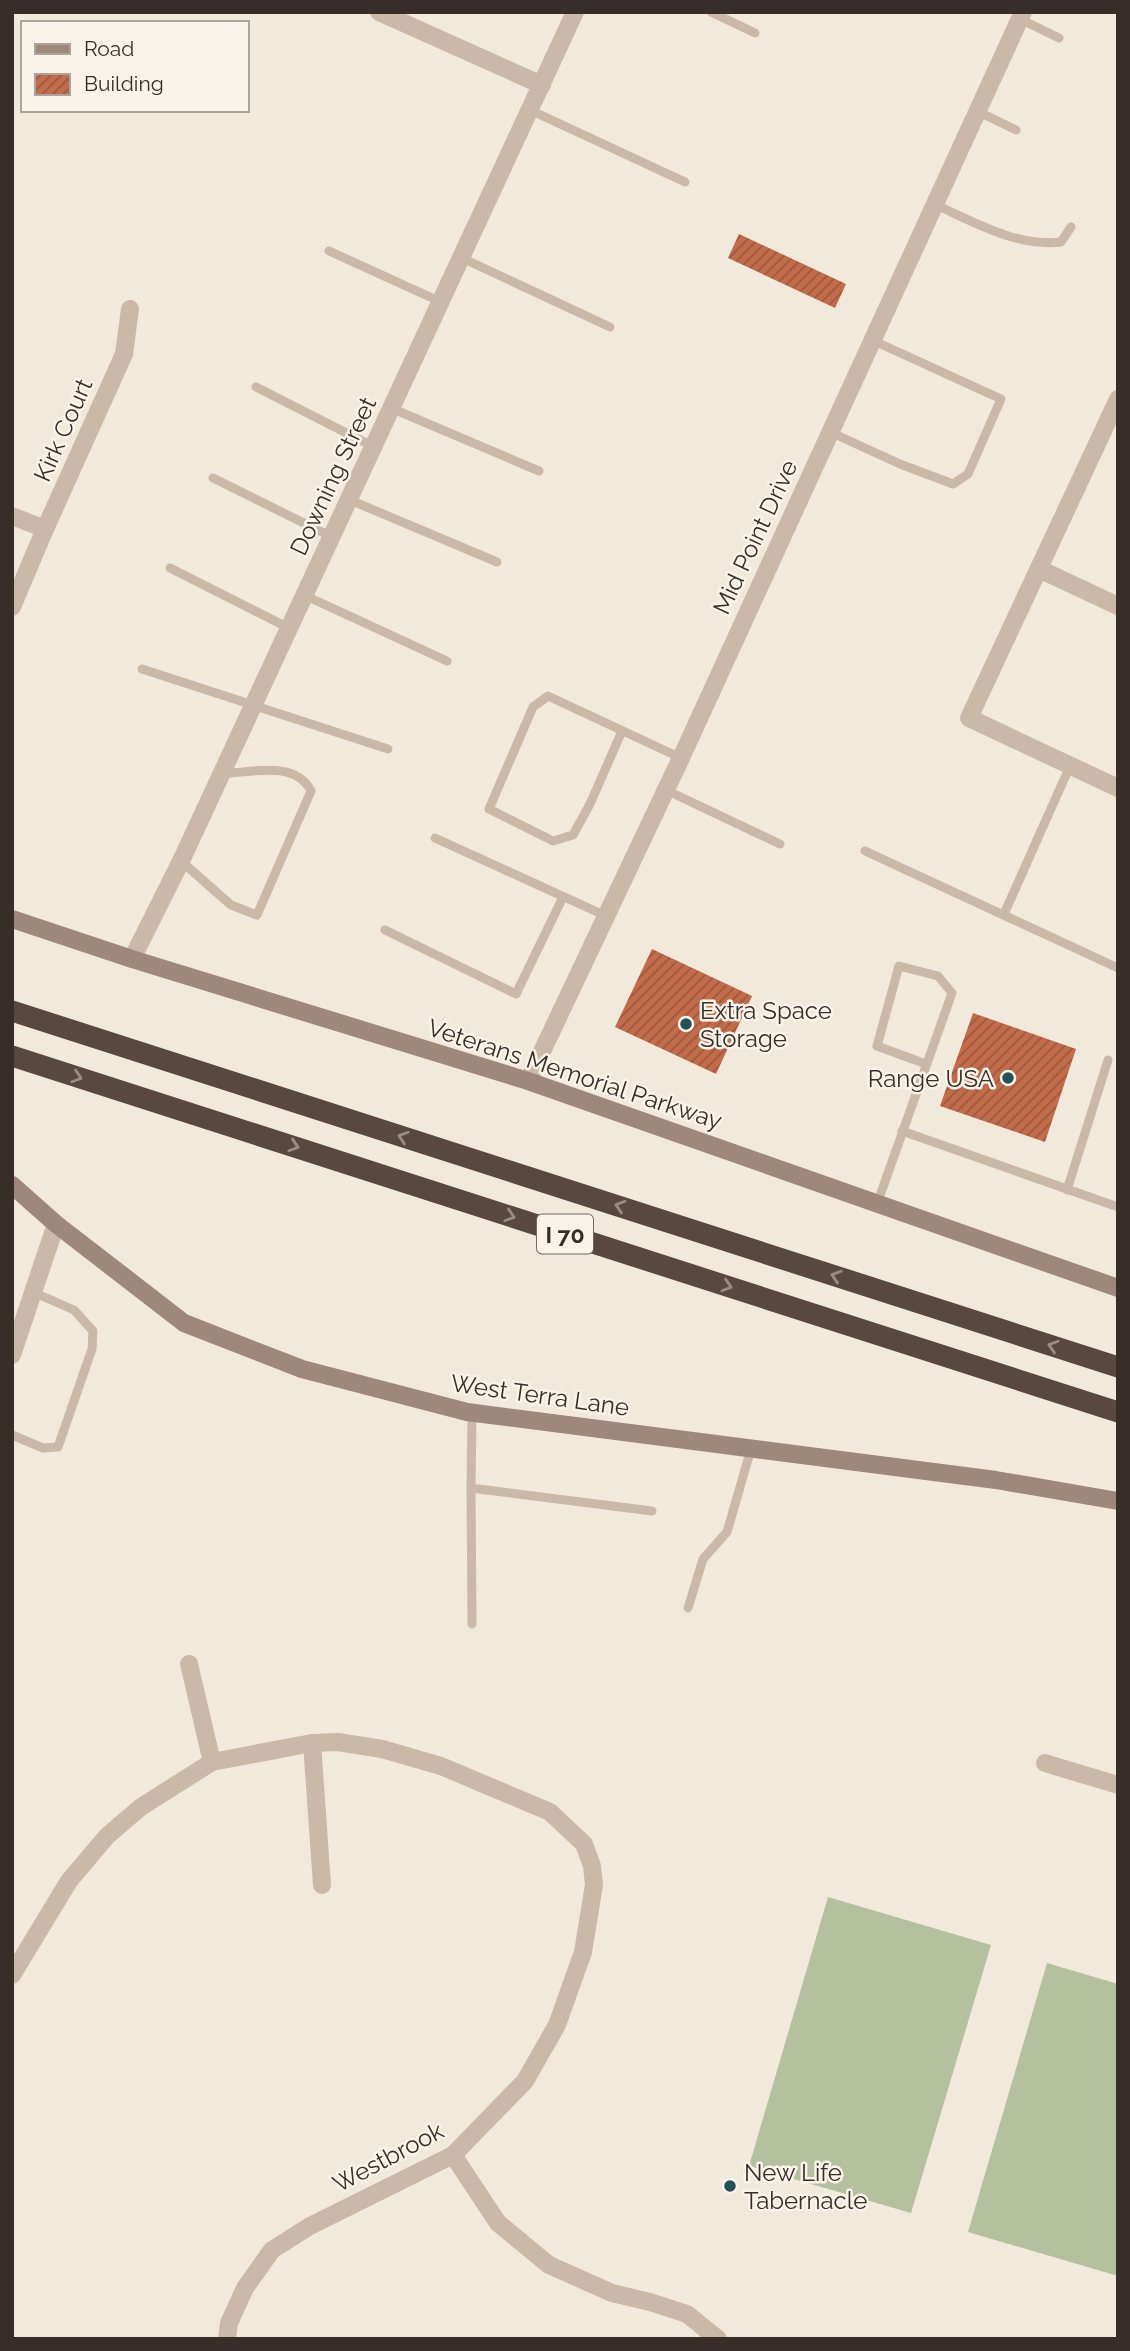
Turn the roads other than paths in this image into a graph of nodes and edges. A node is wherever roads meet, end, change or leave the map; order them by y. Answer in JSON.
{"nodes":[{"id":1,"x":379,"y":12,"type":"edge"},
{"id":2,"x":575,"y":12,"type":"edge"},
{"id":3,"x":711,"y":12,"type":"edge"},
{"id":4,"x":1021,"y":15,"type":"edge"},
{"id":5,"x":755,"y":33,"type":"dead end"},
{"id":6,"x":1059,"y":38,"type":"dead end"},
{"id":7,"x":542,"y":85,"type":"junction"},
{"id":8,"x":530,"y":110,"type":"junction"},
{"id":9,"x":977,"y":111,"type":"junction"},
{"id":10,"x":1016,"y":130,"type":"dead end"},
{"id":11,"x":685,"y":182,"type":"dead end"},
{"id":12,"x":934,"y":204,"type":"junction"},
{"id":13,"x":1071,"y":227,"type":"dead end"},
{"id":14,"x":329,"y":251,"type":"dead end"},
{"id":15,"x":462,"y":258,"type":"junction"},
{"id":16,"x":441,"y":302,"type":"junction"},
{"id":17,"x":130,"y":309,"type":"dead end"},
{"id":18,"x":610,"y":327,"type":"dead end"},
{"id":19,"x":872,"y":340,"type":"junction"},
{"id":20,"x":256,"y":387,"type":"dead end"},
{"id":21,"x":391,"y":408,"type":"junction"},
{"id":22,"x":1116,"y":410,"type":"edge"},
{"id":23,"x":830,"y":432,"type":"junction"},
{"id":24,"x":374,"y":447,"type":"junction"},
{"id":25,"x":539,"y":471,"type":"dead end"},
{"id":26,"x":213,"y":478,"type":"dead end"},
{"id":27,"x":350,"y":500,"type":"junction"},
{"id":28,"x":12,"y":516,"type":"edge"},
{"id":29,"x":45,"y":528,"type":"junction"},
{"id":30,"x":332,"y":537,"type":"junction"},
{"id":31,"x":497,"y":562,"type":"dead end"},
{"id":32,"x":170,"y":568,"type":"dead end"},
{"id":33,"x":1039,"y":569,"type":"junction"},
{"id":34,"x":304,"y":595,"type":"junction"},
{"id":35,"x":12,"y":607,"type":"edge"},
{"id":36,"x":1118,"y":607,"type":"edge"},
{"id":37,"x":289,"y":628,"type":"junction"},
{"id":38,"x":447,"y":661,"type":"dead end"},
{"id":39,"x":142,"y":669,"type":"dead end"},
{"id":40,"x":254,"y":704,"type":"junction"},
{"id":41,"x":622,"y":731,"type":"junction"},
{"id":42,"x":388,"y":749,"type":"dead end"},
{"id":43,"x":681,"y":758,"type":"junction"},
{"id":44,"x":1070,"y":766,"type":"junction"},
{"id":45,"x":221,"y":774,"type":"junction"},
{"id":46,"x":1118,"y":788,"type":"edge"},
{"id":47,"x":666,"y":790,"type":"junction"},
{"id":48,"x":435,"y":838,"type":"dead end"},
{"id":49,"x":780,"y":845,"type":"dead end"},
{"id":50,"x":865,"y":851,"type":"dead end"},
{"id":51,"x":181,"y":861,"type":"junction"},
{"id":52,"x":563,"y":897,"type":"junction"},
{"id":53,"x":1004,"y":914,"type":"junction"},
{"id":54,"x":606,"y":916,"type":"junction"},
{"id":55,"x":12,"y":919,"type":"edge"},
{"id":56,"x":385,"y":930,"type":"dead end"},
{"id":57,"x":132,"y":959,"type":"junction"},
{"id":58,"x":1118,"y":968,"type":"edge"},
{"id":59,"x":12,"y":1011,"type":"edge"},
{"id":60,"x":12,"y":1056,"type":"edge"},
{"id":61,"x":1108,"y":1060,"type":"dead end"},
{"id":62,"x":926,"y":1064,"type":"junction"},
{"id":63,"x":528,"y":1081,"type":"junction"},
{"id":64,"x":902,"y":1131,"type":"junction"},
{"id":65,"x":12,"y":1185,"type":"edge"},
{"id":66,"x":1067,"y":1190,"type":"junction"},
{"id":67,"x":877,"y":1204,"type":"junction"},
{"id":68,"x":1118,"y":1208,"type":"edge"},
{"id":69,"x":55,"y":1224,"type":"junction"},
{"id":70,"x":1118,"y":1288,"type":"edge"},
{"id":71,"x":33,"y":1292,"type":"junction"},
{"id":72,"x":12,"y":1355,"type":"edge"},
{"id":73,"x":1118,"y":1367,"type":"edge"},
{"id":74,"x":1118,"y":1412,"type":"edge"},
{"id":75,"x":472,"y":1413,"type":"junction"},
{"id":76,"x":12,"y":1435,"type":"edge"},
{"id":77,"x":751,"y":1448,"type":"junction"},
{"id":78,"x":471,"y":1488,"type":"junction"},
{"id":79,"x":1118,"y":1502,"type":"edge"},
{"id":80,"x":652,"y":1511,"type":"dead end"},
{"id":81,"x":688,"y":1608,"type":"dead end"},
{"id":82,"x":472,"y":1624,"type":"dead end"},
{"id":83,"x":189,"y":1664,"type":"dead end"},
{"id":84,"x":312,"y":1743,"type":"junction"},
{"id":85,"x":212,"y":1762,"type":"junction"},
{"id":86,"x":1045,"y":1763,"type":"dead end"},
{"id":87,"x":1118,"y":1786,"type":"edge"},
{"id":88,"x":322,"y":1885,"type":"dead end"},
{"id":89,"x":12,"y":1975,"type":"edge"},
{"id":90,"x":453,"y":2155,"type":"junction"},
{"id":91,"x":228,"y":2339,"type":"edge"},
{"id":92,"x":718,"y":2339,"type":"edge"}],
"edges":[{"from":1,"to":7,"type":"street"},
{"from":2,"to":7,"type":"street","name":"Downing Street"},
{"from":3,"to":5,"type":"lane"},
{"from":4,"to":6,"type":"lane"},
{"from":4,"to":9,"type":"street","name":"Mid Point Drive"},
{"from":7,"to":8,"type":"street","name":"Downing Street"},
{"from":8,"to":11,"type":"lane"},
{"from":8,"to":15,"type":"street","name":"Downing Street"},
{"from":9,"to":10,"type":"lane"},
{"from":9,"to":12,"type":"street","name":"Mid Point Drive"},
{"from":12,"to":13,"type":"lane"},
{"from":12,"to":19,"type":"street","name":"Mid Point Drive"},
{"from":14,"to":16,"type":"lane"},
{"from":15,"to":16,"type":"street","name":"Downing Street"},
{"from":15,"to":18,"type":"lane"},
{"from":16,"to":21,"type":"street","name":"Downing Street"},
{"from":17,"to":29,"type":"street","name":"Kirk Court"},
{"from":19,"to":23,"type":"street","name":"Mid Point Drive"},
{"from":19,"to":23,"type":"lane"},
{"from":20,"to":24,"type":"lane"},
{"from":21,"to":24,"type":"street","name":"Downing Street"},
{"from":21,"to":25,"type":"lane"},
{"from":22,"to":33,"type":"street"},
{"from":23,"to":43,"type":"street","name":"Mid Point Drive"},
{"from":24,"to":27,"type":"street","name":"Downing Street"},
{"from":26,"to":30,"type":"lane"},
{"from":27,"to":30,"type":"street","name":"Downing Street"},
{"from":27,"to":31,"type":"lane"},
{"from":28,"to":29,"type":"street"},
{"from":29,"to":35,"type":"street","name":"Kirk Court"},
{"from":30,"to":34,"type":"street","name":"Downing Street"},
{"from":32,"to":37,"type":"lane"},
{"from":33,"to":36,"type":"street"},
{"from":33,"to":44,"type":"street"},
{"from":34,"to":37,"type":"street","name":"Downing Street"},
{"from":34,"to":38,"type":"lane"},
{"from":37,"to":40,"type":"street","name":"Downing Street"},
{"from":39,"to":40,"type":"lane"},
{"from":40,"to":42,"type":"lane"},
{"from":40,"to":45,"type":"street","name":"Downing Street"},
{"from":41,"to":41,"type":"lane"},
{"from":41,"to":43,"type":"lane"},
{"from":43,"to":47,"type":"street","name":"Mid Point Drive"},
{"from":44,"to":46,"type":"street"},
{"from":44,"to":53,"type":"lane"},
{"from":45,"to":51,"type":"street","name":"Downing Street"},
{"from":45,"to":51,"type":"lane"},
{"from":47,"to":49,"type":"lane"},
{"from":47,"to":54,"type":"street","name":"Mid Point Drive"},
{"from":48,"to":52,"type":"lane"},
{"from":50,"to":53,"type":"lane"},
{"from":51,"to":57,"type":"street","name":"Downing Street"},
{"from":52,"to":54,"type":"lane"},
{"from":52,"to":56,"type":"lane"},
{"from":53,"to":58,"type":"lane"},
{"from":54,"to":63,"type":"street","name":"Mid Point Drive"},
{"from":55,"to":57,"type":"street","name":"Veterans Memorial Parkway"},
{"from":57,"to":63,"type":"street","name":"Veterans Memorial Parkway"},
{"from":73,"to":59,"type":"highway","number":"I 70","one_way":true},
{"from":60,"to":74,"type":"highway","number":"I 70","one_way":true},
{"from":61,"to":66,"type":"lane"},
{"from":62,"to":62,"type":"lane"},
{"from":62,"to":64,"type":"lane"},
{"from":63,"to":67,"type":"street","name":"Veterans Memorial Parkway"},
{"from":64,"to":66,"type":"lane"},
{"from":64,"to":67,"type":"lane"},
{"from":65,"to":69,"type":"street","name":"West Terra Lane"},
{"from":66,"to":68,"type":"lane"},
{"from":67,"to":70,"type":"street","name":"Veterans Memorial Parkway"},
{"from":69,"to":71,"type":"street"},
{"from":69,"to":75,"type":"street","name":"West Terra Lane"},
{"from":71,"to":72,"type":"street"},
{"from":71,"to":76,"type":"lane"},
{"from":75,"to":77,"type":"street","name":"West Terra Lane"},
{"from":75,"to":78,"type":"lane"},
{"from":77,"to":79,"type":"street","name":"West Terra Lane"},
{"from":77,"to":81,"type":"lane"},
{"from":78,"to":80,"type":"lane"},
{"from":78,"to":82,"type":"lane"},
{"from":83,"to":85,"type":"street"},
{"from":84,"to":85,"type":"street","name":"Westbrook"},
{"from":84,"to":88,"type":"street"},
{"from":84,"to":90,"type":"street","name":"Westbrook"},
{"from":85,"to":89,"type":"street"},
{"from":86,"to":87,"type":"street"},
{"from":90,"to":91,"type":"street","name":"Westbrook"},
{"from":90,"to":92,"type":"street"}]}
